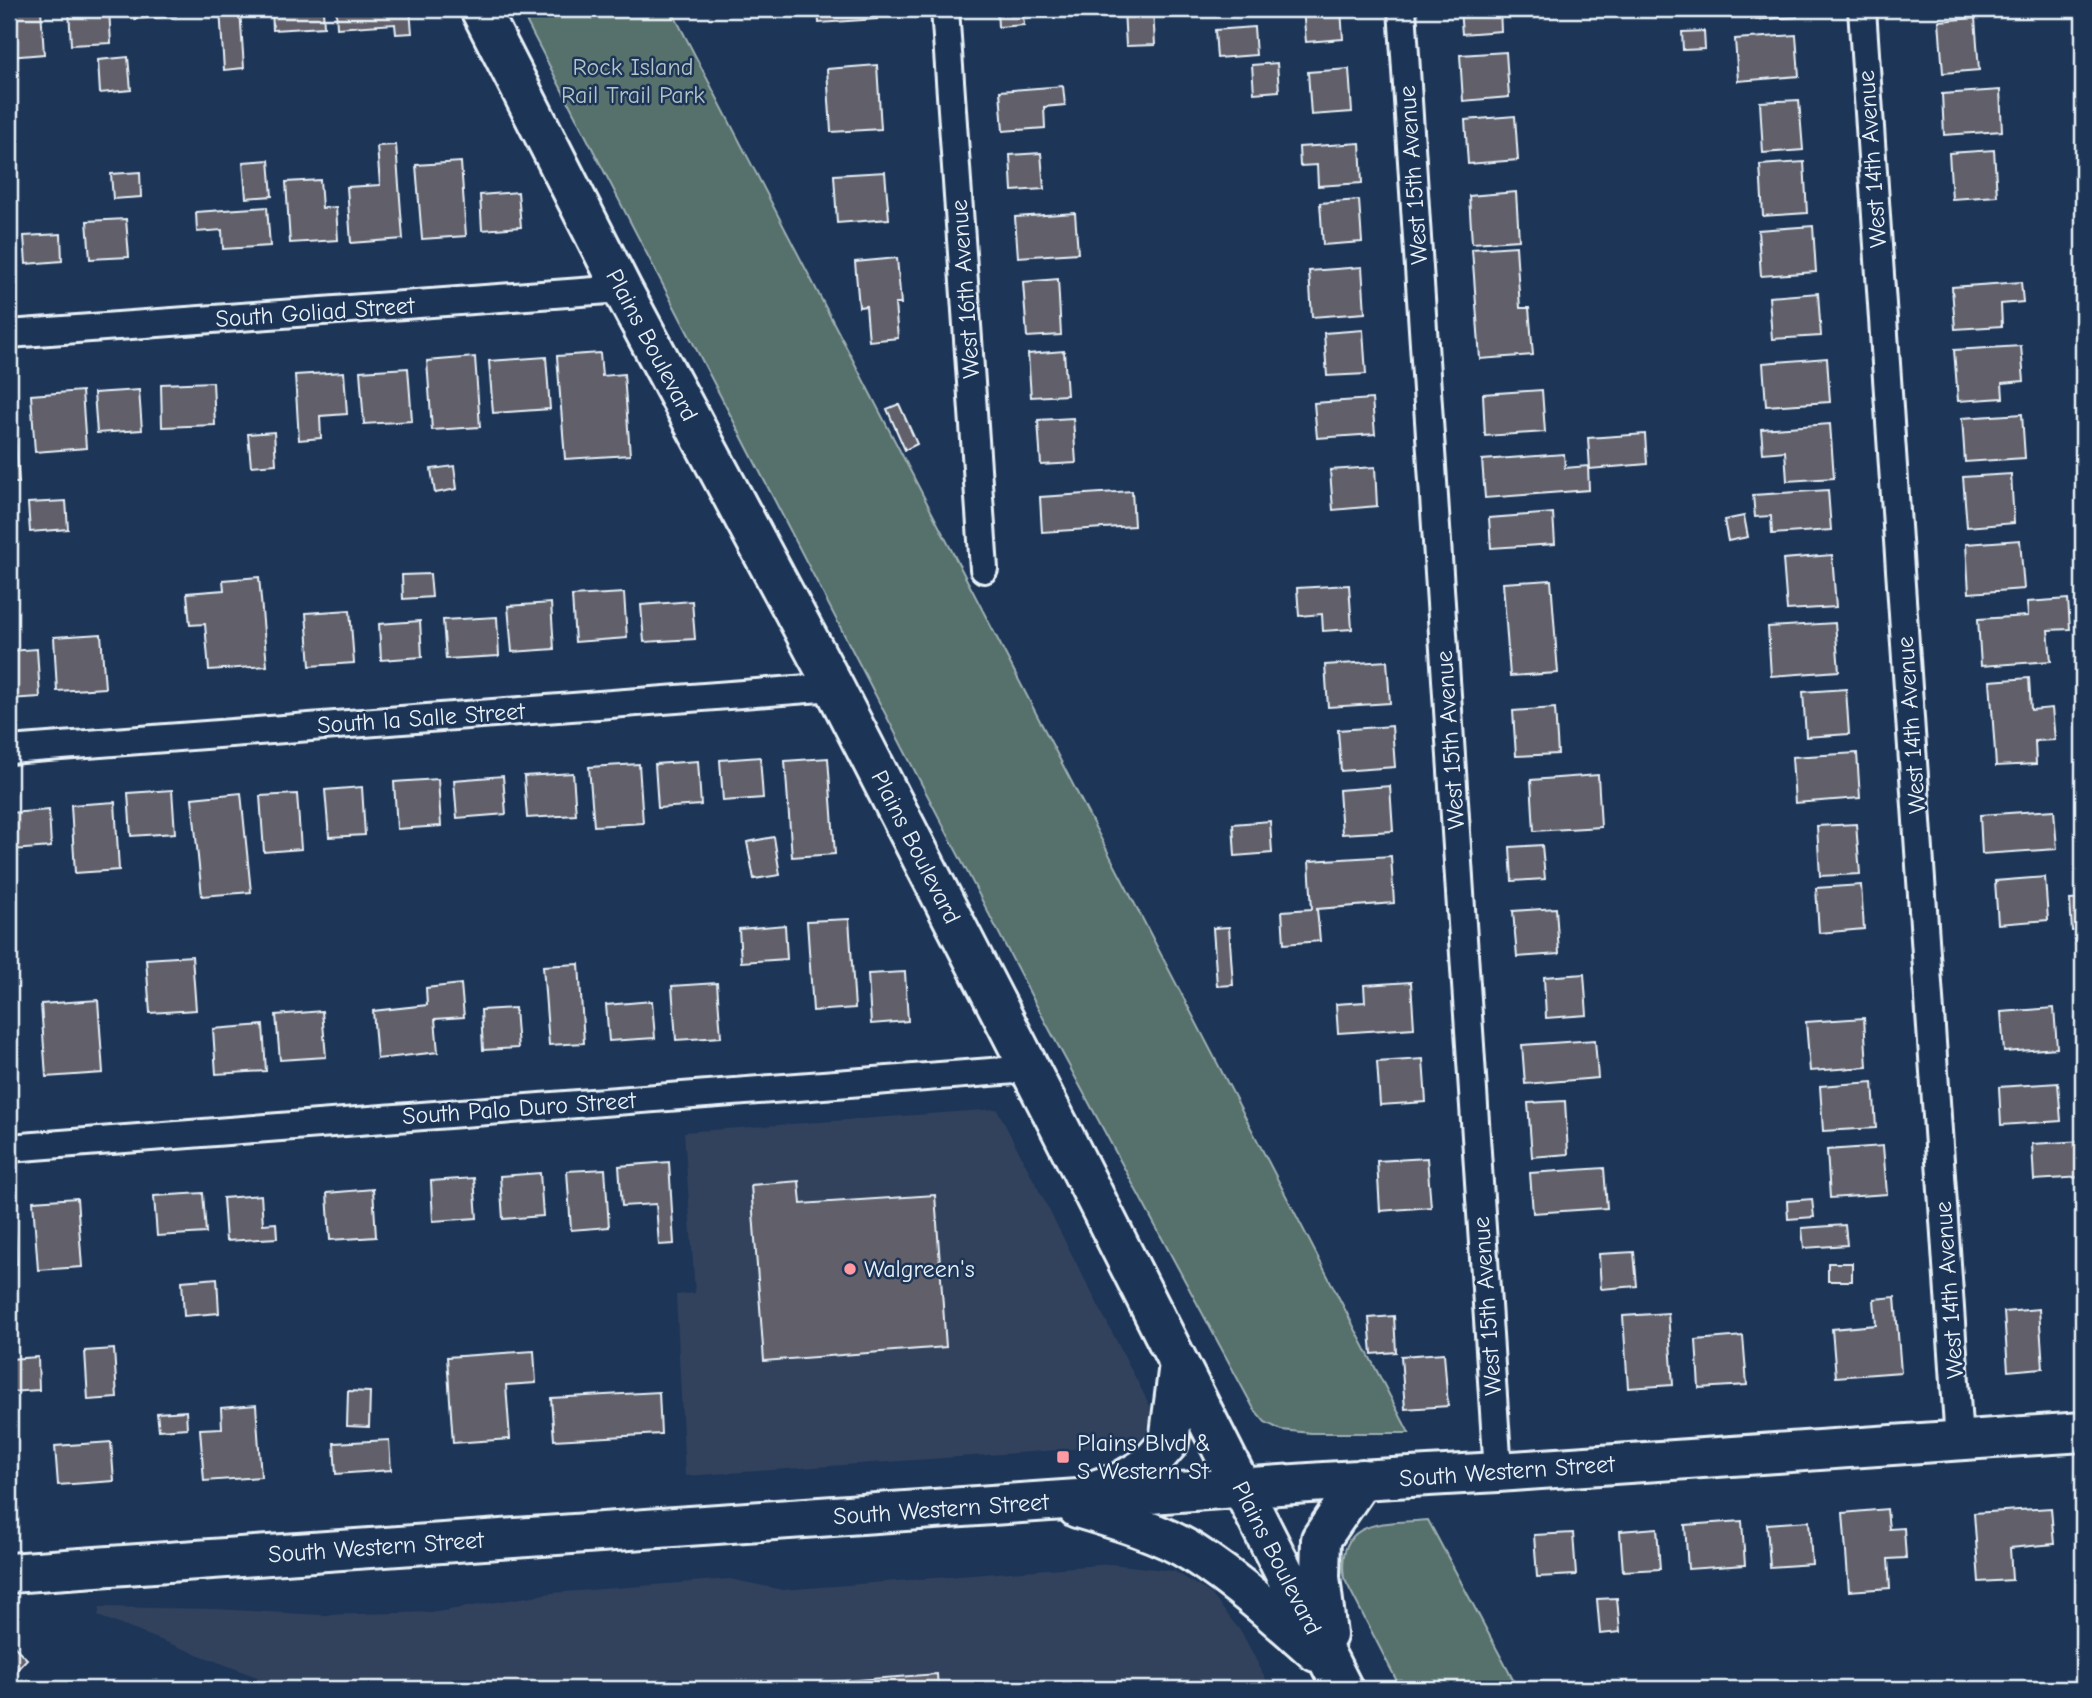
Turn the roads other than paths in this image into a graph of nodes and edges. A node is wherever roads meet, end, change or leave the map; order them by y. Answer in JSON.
{"nodes":[{"id":1,"x":481,"y":9,"type":"edge"},
{"id":2,"x":945,"y":9,"type":"edge"},
{"id":3,"x":1402,"y":9,"type":"edge"},
{"id":4,"x":1862,"y":9,"type":"edge"},
{"id":5,"x":622,"y":289,"type":"junction"},
{"id":6,"x":9,"y":334,"type":"edge"},
{"id":7,"x":984,"y":569,"type":"dead end"},
{"id":8,"x":834,"y":687,"type":"junction"},
{"id":9,"x":9,"y":750,"type":"edge"},
{"id":10,"x":1030,"y":1069,"type":"junction"},
{"id":11,"x":9,"y":1148,"type":"edge"},
{"id":12,"x":1179,"y":1364,"type":"junction"},
{"id":13,"x":2083,"y":1432,"type":"edge"},
{"id":14,"x":1959,"y":1441,"type":"junction"},
{"id":15,"x":1498,"y":1472,"type":"junction"},
{"id":16,"x":1363,"y":1479,"type":"junction"},
{"id":17,"x":1242,"y":1488,"type":"junction"},
{"id":18,"x":1054,"y":1501,"type":"junction"},
{"id":19,"x":9,"y":1573,"type":"edge"},
{"id":20,"x":1337,"y":1677,"type":"edge"}],
"edges":[{"from":1,"to":5,"type":"main road","name":"Plains Boulevard"},
{"from":2,"to":7,"type":"street","name":"West 16th Avenue"},
{"from":3,"to":15,"type":"street","name":"West 15th Avenue"},
{"from":4,"to":14,"type":"street","name":"West 14th Avenue"},
{"from":5,"to":6,"type":"street","name":"South Goliad Street"},
{"from":5,"to":8,"type":"main road","name":"Plains Boulevard"},
{"from":8,"to":9,"type":"street","name":"South la Salle Street"},
{"from":8,"to":10,"type":"main road","name":"Plains Boulevard"},
{"from":10,"to":11,"type":"street","name":"South Palo Duro Street"},
{"from":10,"to":12,"type":"main road","name":"Plains Boulevard"},
{"from":12,"to":17,"type":"main road","name":"Plains Boulevard"},
{"from":12,"to":18,"type":"main road"},
{"from":13,"to":14,"type":"main road","name":"South Western Street"},
{"from":14,"to":15,"type":"main road","name":"South Western Street"},
{"from":15,"to":16,"type":"main road","name":"South Western Street"},
{"from":16,"to":17,"type":"main road","name":"South Western Street"},
{"from":16,"to":20,"type":"main road"},
{"from":17,"to":18,"type":"main road","name":"South Western Street"},
{"from":17,"to":20,"type":"main road","name":"Plains Boulevard"},
{"from":18,"to":19,"type":"main road","name":"South Western Street"},
{"from":18,"to":20,"type":"main road"}]}
